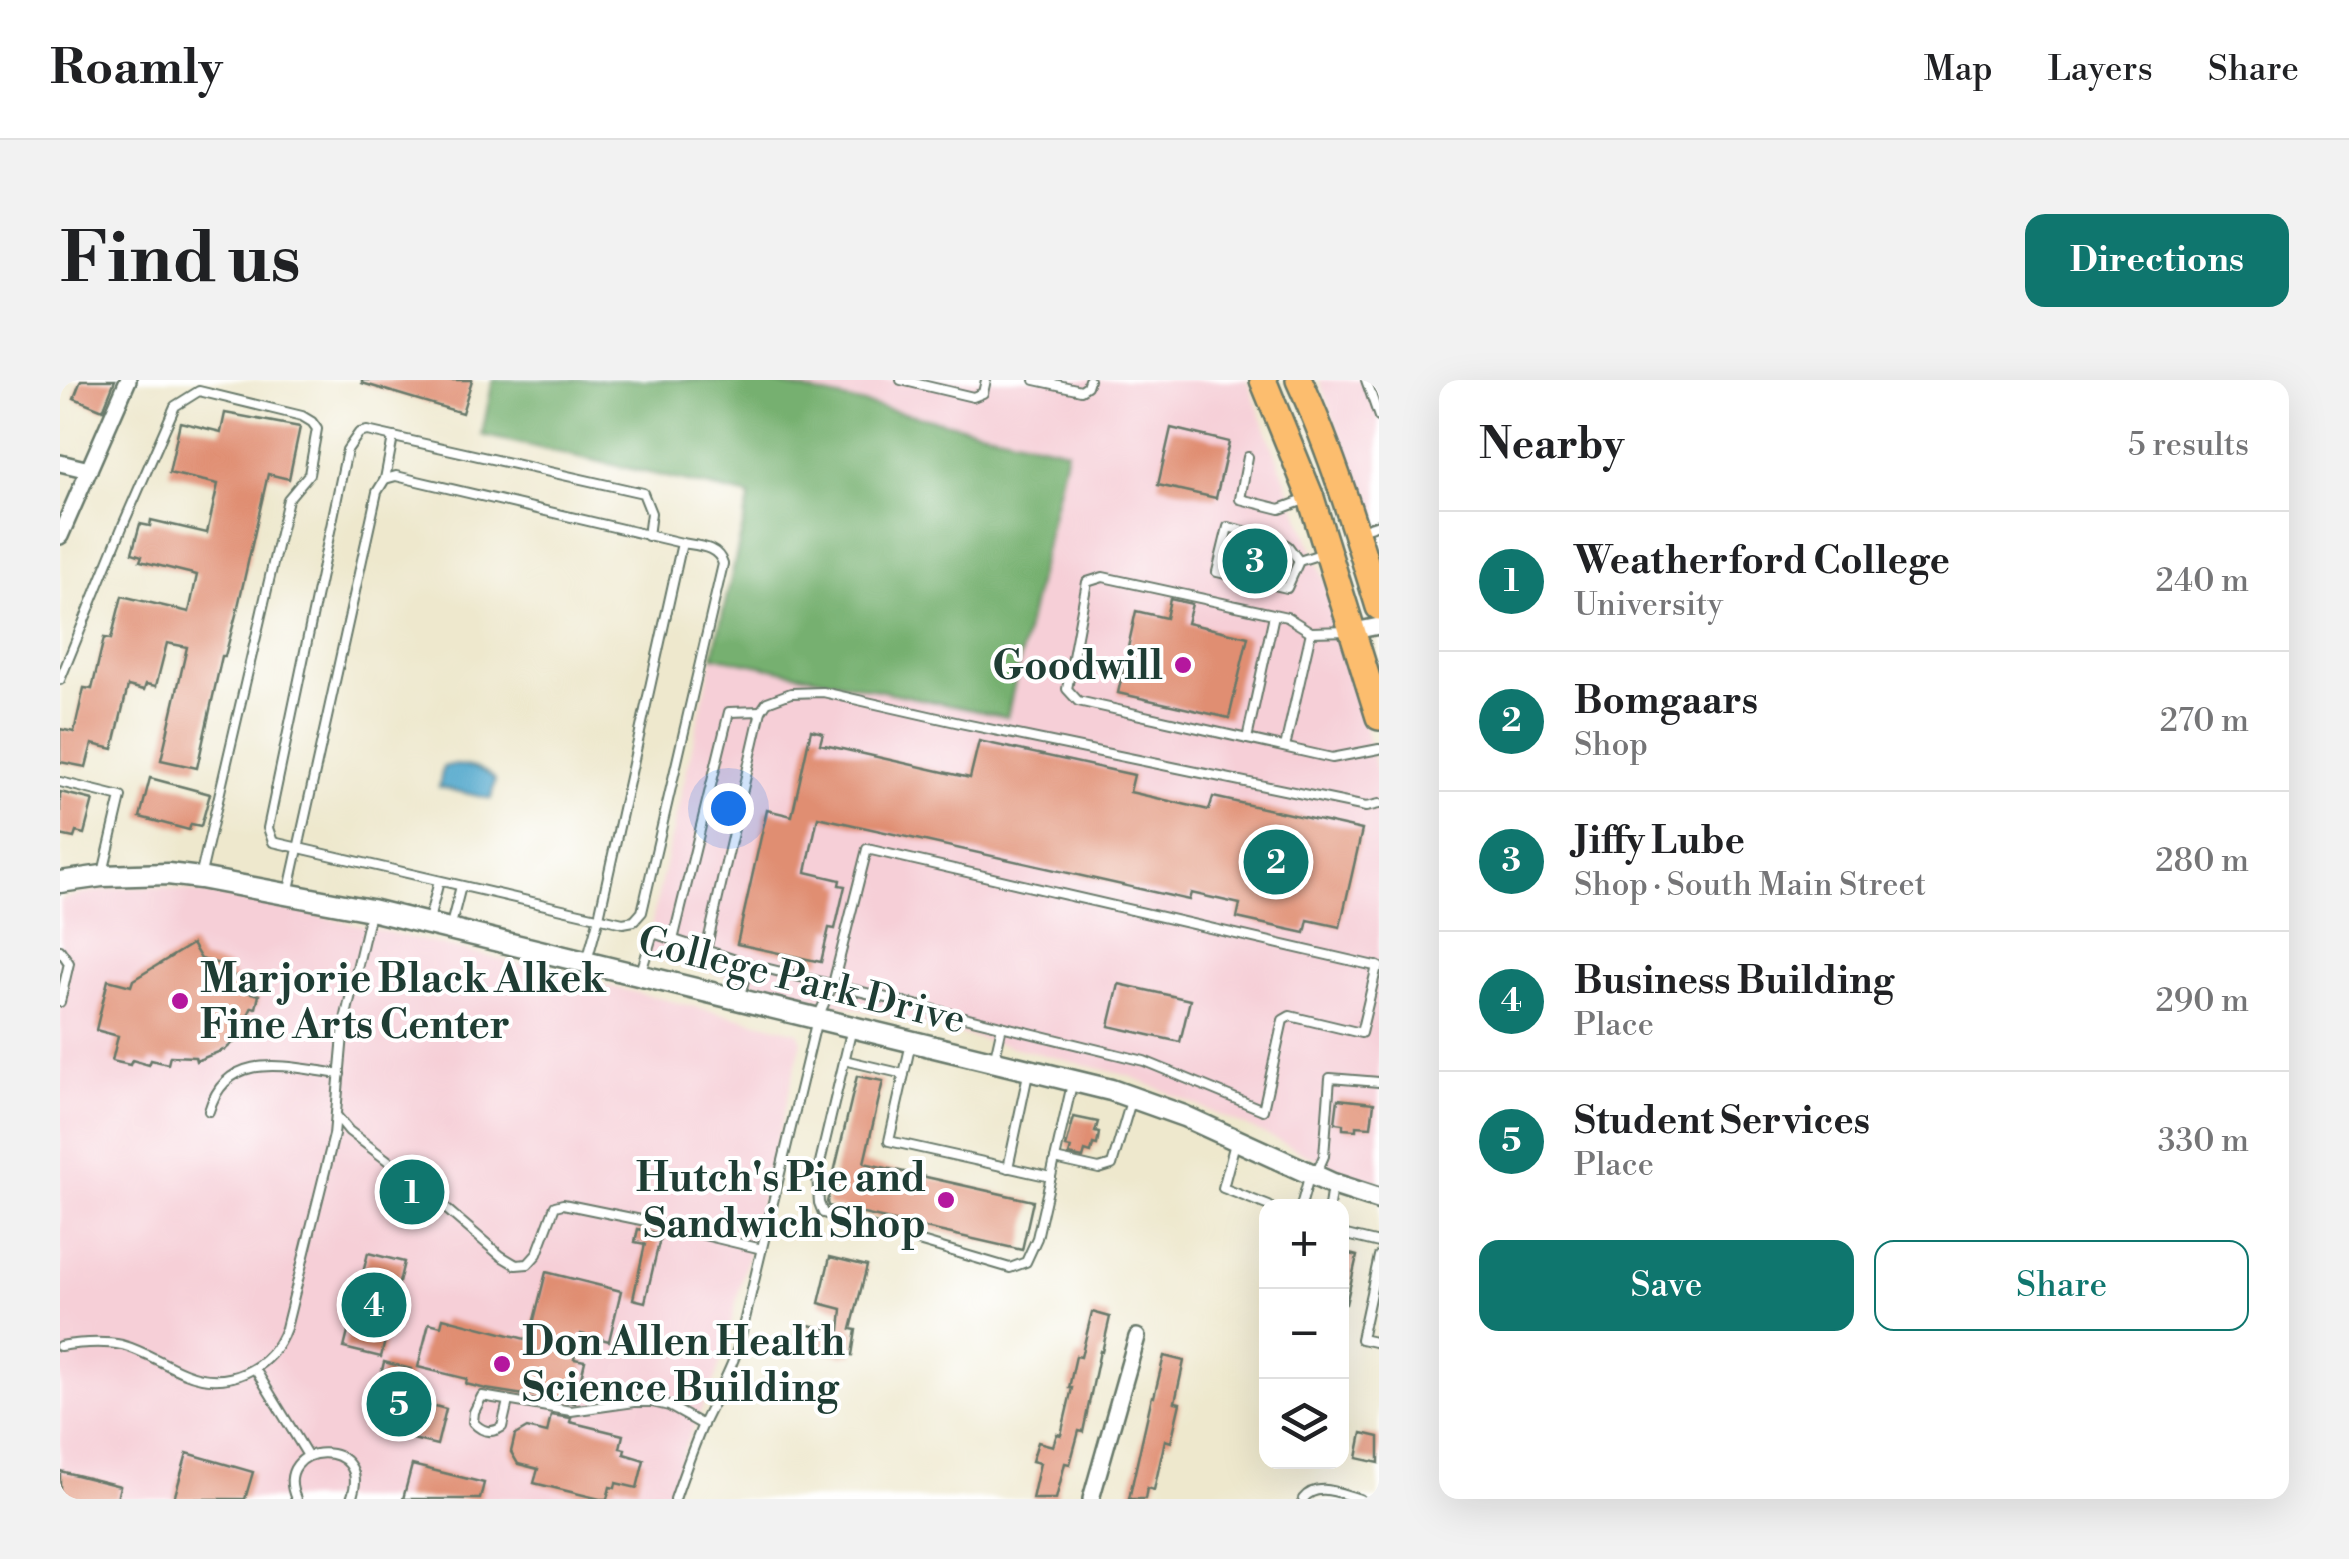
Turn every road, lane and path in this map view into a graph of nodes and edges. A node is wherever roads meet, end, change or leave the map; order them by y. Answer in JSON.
{"nodes":[{"id":1,"x":128,"y":380,"type":"edge"},
{"id":2,"x":901,"y":380,"type":"edge"},
{"id":3,"x":986,"y":380,"type":"edge"},
{"id":4,"x":1035,"y":380,"type":"edge"},
{"id":5,"x":1088,"y":380,"type":"edge"},
{"id":6,"x":1263,"y":380,"type":"edge"},
{"id":7,"x":1288,"y":380,"type":"edge"},
{"id":8,"x":1299,"y":380,"type":"edge"},
{"id":9,"x":1366,"y":380,"type":"edge"},
{"id":10,"x":1379,"y":417,"type":"edge"},
{"id":11,"x":393,"y":436,"type":"junction"},
{"id":12,"x":1248,"y":457,"type":"dead end"},
{"id":13,"x":1329,"y":458,"type":"junction"},
{"id":14,"x":60,"y":463,"type":"edge"},
{"id":15,"x":89,"y":470,"type":"junction"},
{"id":16,"x":385,"y":479,"type":"junction"},
{"id":17,"x":1311,"y":498,"type":"junction"},
{"id":18,"x":1367,"y":528,"type":"edge"},
{"id":19,"x":60,"y":536,"type":"edge"},
{"id":20,"x":648,"y":536,"type":"junction"},
{"id":21,"x":682,"y":543,"type":"junction"},
{"id":22,"x":1328,"y":552,"type":"junction"},
{"id":23,"x":1299,"y":561,"type":"junction"},
{"id":24,"x":1379,"y":607,"type":"edge"},
{"id":25,"x":1274,"y":614,"type":"junction"},
{"id":26,"x":1366,"y":628,"type":"edge"},
{"id":27,"x":1311,"y":632,"type":"junction"},
{"id":28,"x":60,"y":680,"type":"edge"},
{"id":29,"x":761,"y":711,"type":"junction"},
{"id":30,"x":1379,"y":717,"type":"edge"},
{"id":31,"x":1247,"y":739,"type":"junction"},
{"id":32,"x":1285,"y":747,"type":"junction"},
{"id":33,"x":1379,"y":749,"type":"edge"},
{"id":34,"x":60,"y":782,"type":"edge"},
{"id":35,"x":1379,"y":804,"type":"edge"},
{"id":36,"x":299,"y":849,"type":"junction"},
{"id":37,"x":102,"y":876,"type":"junction"},
{"id":38,"x":200,"y":878,"type":"junction"},
{"id":39,"x":439,"y":880,"type":"junction"},
{"id":40,"x":65,"y":884,"type":"edge"},
{"id":41,"x":460,"y":886,"type":"junction"},
{"id":42,"x":288,"y":894,"type":"junction"},
{"id":43,"x":371,"y":910,"type":"junction"},
{"id":44,"x":600,"y":918,"type":"junction"},
{"id":45,"x":428,"y":924,"type":"junction"},
{"id":46,"x":450,"y":929,"type":"junction"},
{"id":47,"x":673,"y":940,"type":"junction"},
{"id":48,"x":60,"y":950,"type":"edge"},
{"id":49,"x":706,"y":950,"type":"junction"},
{"id":50,"x":587,"y":962,"type":"junction"},
{"id":51,"x":748,"y":964,"type":"junction"},
{"id":52,"x":1378,"y":966,"type":"edge"},
{"id":53,"x":640,"y":976,"type":"junction"},
{"id":54,"x":833,"y":984,"type":"junction"},
{"id":55,"x":739,"y":1000,"type":"junction"},
{"id":56,"x":60,"y":1002,"type":"edge"},
{"id":57,"x":817,"y":1020,"type":"junction"},
{"id":58,"x":1002,"y":1026,"type":"junction"},
{"id":59,"x":852,"y":1028,"type":"junction"},
{"id":60,"x":911,"y":1042,"type":"junction"},
{"id":61,"x":844,"y":1060,"type":"junction"},
{"id":62,"x":994,"y":1062,"type":"junction"},
{"id":63,"x":1029,"y":1070,"type":"junction"},
{"id":64,"x":340,"y":1074,"type":"junction"},
{"id":65,"x":904,"y":1074,"type":"junction"},
{"id":66,"x":1073,"y":1080,"type":"junction"},
{"id":67,"x":1379,"y":1082,"type":"edge"},
{"id":68,"x":1132,"y":1096,"type":"junction"},
{"id":69,"x":209,"y":1111,"type":"dead end"},
{"id":70,"x":336,"y":1115,"type":"junction"},
{"id":71,"x":1236,"y":1139,"type":"junction"},
{"id":72,"x":1054,"y":1159,"type":"junction"},
{"id":73,"x":1008,"y":1168,"type":"junction"},
{"id":74,"x":1050,"y":1177,"type":"junction"},
{"id":75,"x":1319,"y":1178,"type":"junction"},
{"id":76,"x":1306,"y":1199,"type":"edge"},
{"id":77,"x":1326,"y":1199,"type":"edge"},
{"id":78,"x":1379,"y":1199,"type":"edge"},
{"id":79,"x":1259,"y":1202,"type":"edge"},
{"id":80,"x":1349,"y":1236,"type":"edge"},
{"id":81,"x":1379,"y":1243,"type":"edge"},
{"id":82,"x":762,"y":1249,"type":"junction"},
{"id":83,"x":1379,"y":1256,"type":"edge"},
{"id":84,"x":1138,"y":1338,"type":"dead end"},
{"id":85,"x":1379,"y":1343,"type":"edge"},
{"id":86,"x":60,"y":1346,"type":"edge"},
{"id":87,"x":255,"y":1368,"type":"junction"},
{"id":88,"x":508,"y":1401,"type":"junction"},
{"id":89,"x":704,"y":1424,"type":"junction"},
{"id":90,"x":308,"y":1456,"type":"junction"},
{"id":91,"x":295,"y":1499,"type":"edge"},
{"id":92,"x":351,"y":1499,"type":"edge"},
{"id":93,"x":675,"y":1499,"type":"edge"},
{"id":94,"x":1091,"y":1499,"type":"edge"},
{"id":95,"x":1303,"y":1499,"type":"edge"},
{"id":96,"x":1360,"y":1499,"type":"edge"}],
"edges":[{"from":1,"to":15,"type":"street"},
{"from":2,"to":3,"type":"lane"},
{"from":4,"to":5,"type":"lane"},
{"from":6,"to":17,"type":"main road"},
{"from":7,"to":13,"type":"main road"},
{"from":8,"to":13,"type":"main road"},
{"from":9,"to":10,"type":"lane"},
{"from":11,"to":16,"type":"lane"},
{"from":11,"to":20,"type":"lane"},
{"from":11,"to":36,"type":"lane"},
{"from":12,"to":17,"type":"lane"},
{"from":13,"to":18,"type":"main road"},
{"from":14,"to":15,"type":"street"},
{"from":15,"to":19,"type":"street"},
{"from":16,"to":20,"type":"lane"},
{"from":16,"to":36,"type":"lane"},
{"from":17,"to":22,"type":"main road"},
{"from":18,"to":24,"type":"main road"},
{"from":20,"to":21,"type":"lane"},
{"from":21,"to":44,"type":"lane"},
{"from":21,"to":44,"type":"lane"},
{"from":22,"to":23,"type":"lane"},
{"from":22,"to":26,"type":"main road"},
{"from":23,"to":23,"type":"lane"},
{"from":25,"to":27,"type":"lane"},
{"from":25,"to":31,"type":"lane"},
{"from":25,"to":31,"type":"lane"},
{"from":26,"to":27,"type":"lane"},
{"from":26,"to":30,"type":"main road"},
{"from":27,"to":32,"type":"lane"},
{"from":28,"to":38,"type":"lane"},
{"from":29,"to":35,"type":"lane"},
{"from":29,"to":47,"type":"lane"},
{"from":29,"to":49,"type":"lane"},
{"from":31,"to":32,"type":"lane"},
{"from":32,"to":33,"type":"lane"},
{"from":34,"to":37,"type":"lane"},
{"from":36,"to":39,"type":"lane"},
{"from":36,"to":42,"type":"lane"},
{"from":37,"to":38,"type":"street","name":"College Park Drive"},
{"from":37,"to":40,"type":"street","name":"College Park Drive"},
{"from":38,"to":42,"type":"street","name":"College Park Drive"},
{"from":39,"to":41,"type":"lane"},
{"from":39,"to":45,"type":"lane"},
{"from":41,"to":44,"type":"lane"},
{"from":41,"to":46,"type":"lane"},
{"from":42,"to":43,"type":"street","name":"College Park Drive"},
{"from":43,"to":45,"type":"street","name":"College Park Drive"},
{"from":43,"to":64,"type":"lane"},
{"from":44,"to":50,"type":"lane"},
{"from":45,"to":46,"type":"street","name":"College Park Drive"},
{"from":46,"to":50,"type":"street","name":"College Park Drive"},
{"from":47,"to":49,"type":"lane"},
{"from":47,"to":53,"type":"lane"},
{"from":48,"to":56,"type":"lane"},
{"from":49,"to":51,"type":"lane"},
{"from":50,"to":53,"type":"street","name":"College Park Drive"},
{"from":51,"to":54,"type":"lane"},
{"from":51,"to":55,"type":"lane"},
{"from":52,"to":54,"type":"lane"},
{"from":52,"to":58,"type":"lane"},
{"from":53,"to":55,"type":"street","name":"College Park Drive"},
{"from":54,"to":57,"type":"lane"},
{"from":54,"to":58,"type":"lane"},
{"from":55,"to":57,"type":"street","name":"College Park Drive"},
{"from":57,"to":59,"type":"street","name":"College Park Drive"},
{"from":57,"to":82,"type":"lane"},
{"from":58,"to":62,"type":"lane"},
{"from":59,"to":60,"type":"street","name":"College Park Drive"},
{"from":59,"to":61,"type":"lane"},
{"from":60,"to":62,"type":"street","name":"College Park Drive"},
{"from":60,"to":65,"type":"lane"},
{"from":61,"to":65,"type":"lane"},
{"from":61,"to":74,"type":"lane"},
{"from":62,"to":63,"type":"street","name":"College Park Drive"},
{"from":63,"to":66,"type":"street","name":"College Park Drive"},
{"from":63,"to":73,"type":"lane"},
{"from":64,"to":69,"type":"lane"},
{"from":64,"to":70,"type":"lane"},
{"from":65,"to":73,"type":"lane"},
{"from":66,"to":68,"type":"street","name":"College Park Drive"},
{"from":66,"to":72,"type":"lane"},
{"from":67,"to":75,"type":"lane"},
{"from":68,"to":71,"type":"street","name":"College Park Drive"},
{"from":68,"to":72,"type":"lane"},
{"from":70,"to":82,"type":"lane"},
{"from":70,"to":87,"type":"lane"},
{"from":71,"to":75,"type":"street","name":"College Park Drive"},
{"from":71,"to":79,"type":"lane"},
{"from":72,"to":74,"type":"lane"},
{"from":73,"to":74,"type":"lane"},
{"from":75,"to":76,"type":"lane"},
{"from":75,"to":77,"type":"lane"},
{"from":75,"to":78,"type":"street","name":"College Park Drive"},
{"from":80,"to":81,"type":"lane"},
{"from":82,"to":89,"type":"lane"},
{"from":83,"to":85,"type":"lane"},
{"from":84,"to":94,"type":"street"},
{"from":86,"to":87,"type":"lane"},
{"from":87,"to":90,"type":"lane"},
{"from":88,"to":88,"type":"lane"},
{"from":88,"to":89,"type":"lane"},
{"from":89,"to":93,"type":"lane"},
{"from":90,"to":91,"type":"lane"},
{"from":90,"to":92,"type":"lane"},
{"from":95,"to":96,"type":"lane"}]}
